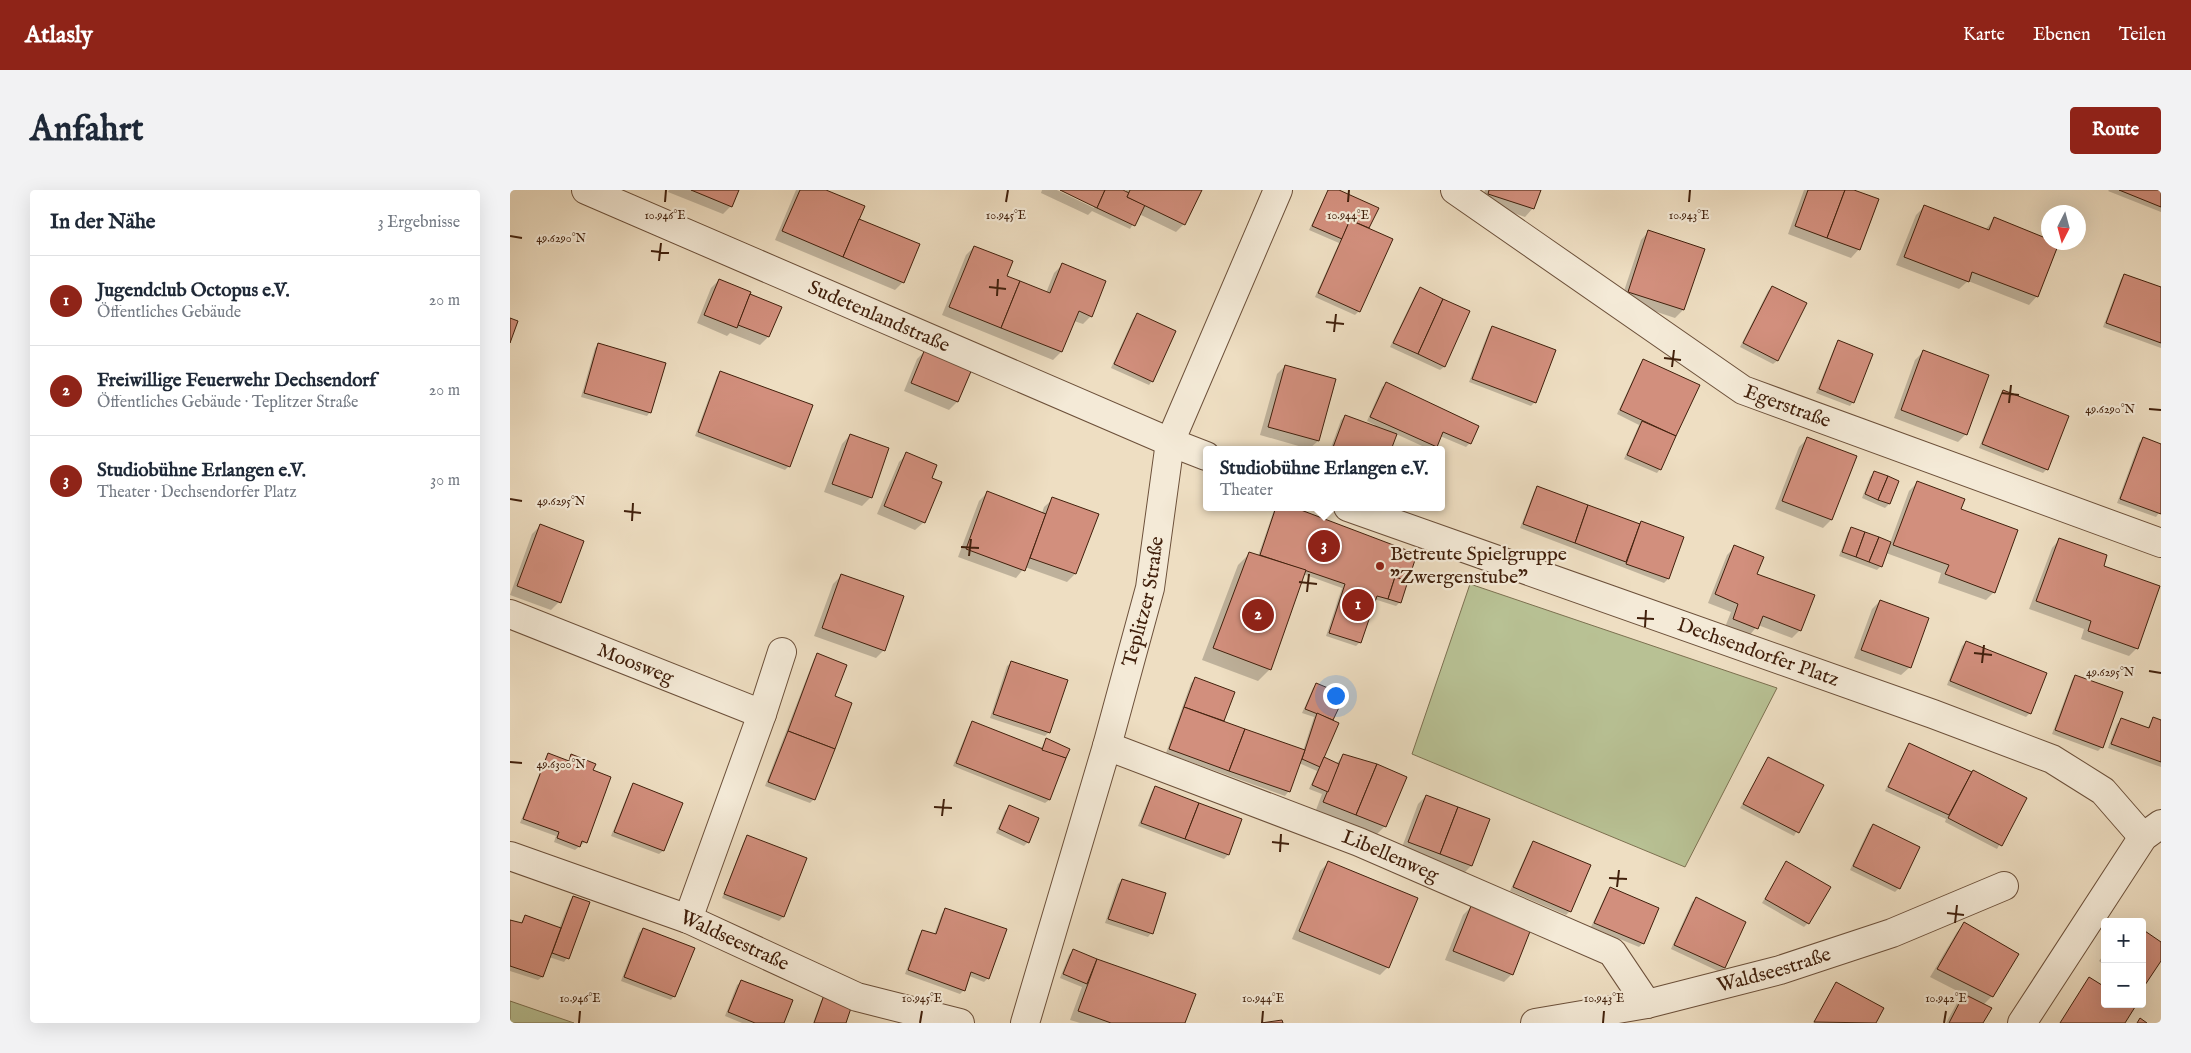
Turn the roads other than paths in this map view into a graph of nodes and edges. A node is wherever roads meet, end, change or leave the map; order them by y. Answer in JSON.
{"nodes":[{"id":1,"x":586,"y":190,"type":"edge"},
{"id":2,"x":1278,"y":190,"type":"edge"},
{"id":3,"x":1455,"y":190,"type":"edge"},
{"id":4,"x":1170,"y":442,"type":"junction"},
{"id":5,"x":1203,"y":455,"type":"edge"},
{"id":6,"x":1359,"y":511,"type":"edge"},
{"id":7,"x":2161,"y":543,"type":"edge"},
{"id":8,"x":510,"y":614,"type":"edge"},
{"id":9,"x":782,"y":652,"type":"dead end"},
{"id":10,"x":762,"y":714,"type":"junction"},
{"id":11,"x":1107,"y":746,"type":"junction"},
{"id":12,"x":2152,"y":831,"type":"edge"},
{"id":13,"x":510,"y":856,"type":"edge"},
{"id":14,"x":2004,"y":886,"type":"dead end"},
{"id":15,"x":688,"y":919,"type":"junction"},
{"id":16,"x":1647,"y":1004,"type":"junction"},
{"id":17,"x":960,"y":1023,"type":"edge"},
{"id":18,"x":1024,"y":1023,"type":"edge"},
{"id":19,"x":1535,"y":1023,"type":"edge"},
{"id":20,"x":2022,"y":1023,"type":"edge"}],
"edges":[{"from":1,"to":4,"type":"street","name":"Sudetenlandstraße"},
{"from":2,"to":4,"type":"street","name":"Teplitzer Straße"},
{"from":3,"to":7,"type":"street","name":"Egerstraße"},
{"from":4,"to":5,"type":"street"},
{"from":4,"to":11,"type":"street","name":"Teplitzer Straße"},
{"from":6,"to":12,"type":"street","name":"Dechsendorfer Platz"},
{"from":8,"to":10,"type":"street","name":"Moosweg"},
{"from":9,"to":10,"type":"street"},
{"from":10,"to":15,"type":"street"},
{"from":11,"to":16,"type":"street","name":"Libellenweg"},
{"from":11,"to":18,"type":"street","name":"Teplitzer Straße"},
{"from":12,"to":20,"type":"street"},
{"from":13,"to":15,"type":"street","name":"Waldseestraße"},
{"from":14,"to":16,"type":"street","name":"Waldseestraße"},
{"from":15,"to":17,"type":"street","name":"Waldseestraße"},
{"from":16,"to":19,"type":"street","name":"Waldseestraße"}]}
